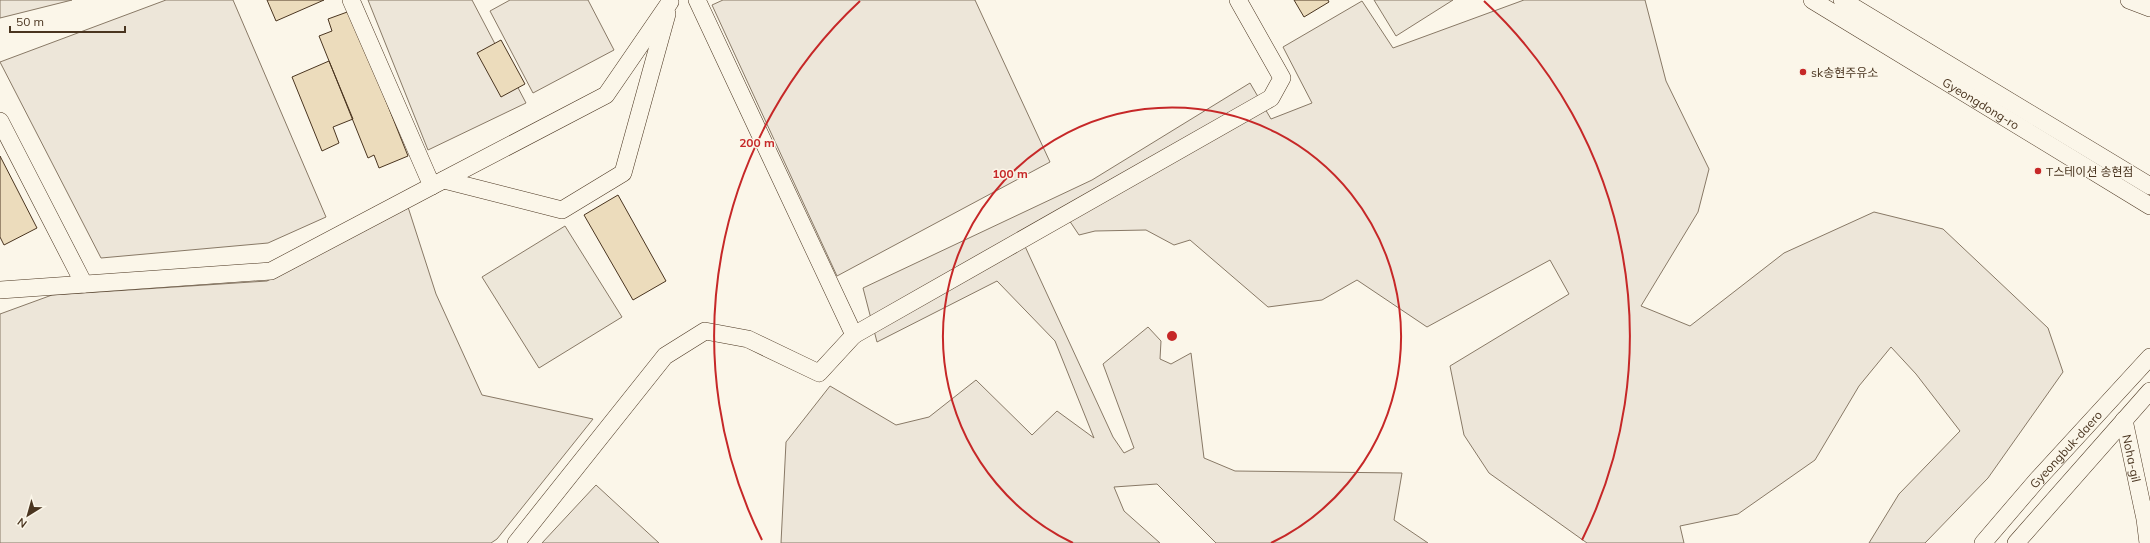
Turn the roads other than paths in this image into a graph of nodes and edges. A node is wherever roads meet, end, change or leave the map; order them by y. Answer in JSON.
{"nodes":[{"id":1,"x":351,"y":0,"type":"edge"},
{"id":2,"x":697,"y":0,"type":"edge"},
{"id":3,"x":1238,"y":0,"type":"edge"},
{"id":4,"x":1812,"y":0,"type":"edge"},
{"id":5,"x":1842,"y":0,"type":"edge"},
{"id":6,"x":2129,"y":0,"type":"edge"},
{"id":7,"x":670,"y":1,"type":"edge"},
{"id":8,"x":2150,"y":8,"type":"edge"},
{"id":9,"x":0,"y":121,"type":"edge"},
{"id":10,"x":438,"y":183,"type":"junction"},
{"id":11,"x":2150,"y":186,"type":"edge"},
{"id":12,"x":2150,"y":206,"type":"edge"},
{"id":13,"x":84,"y":284,"type":"junction"},
{"id":14,"x":0,"y":290,"type":"edge"},
{"id":15,"x":854,"y":335,"type":"junction"},
{"id":16,"x":2150,"y":356,"type":"edge"},
{"id":17,"x":2150,"y":391,"type":"edge"},
{"id":18,"x":2124,"y":420,"type":"junction"},
{"id":19,"x":516,"y":543,"type":"edge"},
{"id":20,"x":1983,"y":543,"type":"edge"},
{"id":21,"x":2016,"y":543,"type":"edge"},
{"id":22,"x":2148,"y":543,"type":"edge"}],
"edges":[{"from":1,"to":10,"type":"street"},
{"from":2,"to":15,"type":"street"},
{"from":3,"to":15,"type":"street"},
{"from":4,"to":12,"type":"street","name":"Gyeongdong-ro"},
{"from":5,"to":11,"type":"street","name":"Gyeongdong-ro"},
{"from":6,"to":8,"type":"street"},
{"from":7,"to":10,"type":"street"},
{"from":7,"to":10,"type":"street"},
{"from":9,"to":13,"type":"street"},
{"from":10,"to":13,"type":"street"},
{"from":13,"to":14,"type":"street"},
{"from":15,"to":19,"type":"street"},
{"from":16,"to":20,"type":"street","name":"Gyeongbuk-daero"},
{"from":17,"to":18,"type":"street","name":"Gyeongbuk-daero"},
{"from":18,"to":21,"type":"street","name":"Gyeongbuk-daero"},
{"from":18,"to":22,"type":"street","name":"Noha-gil"}]}
